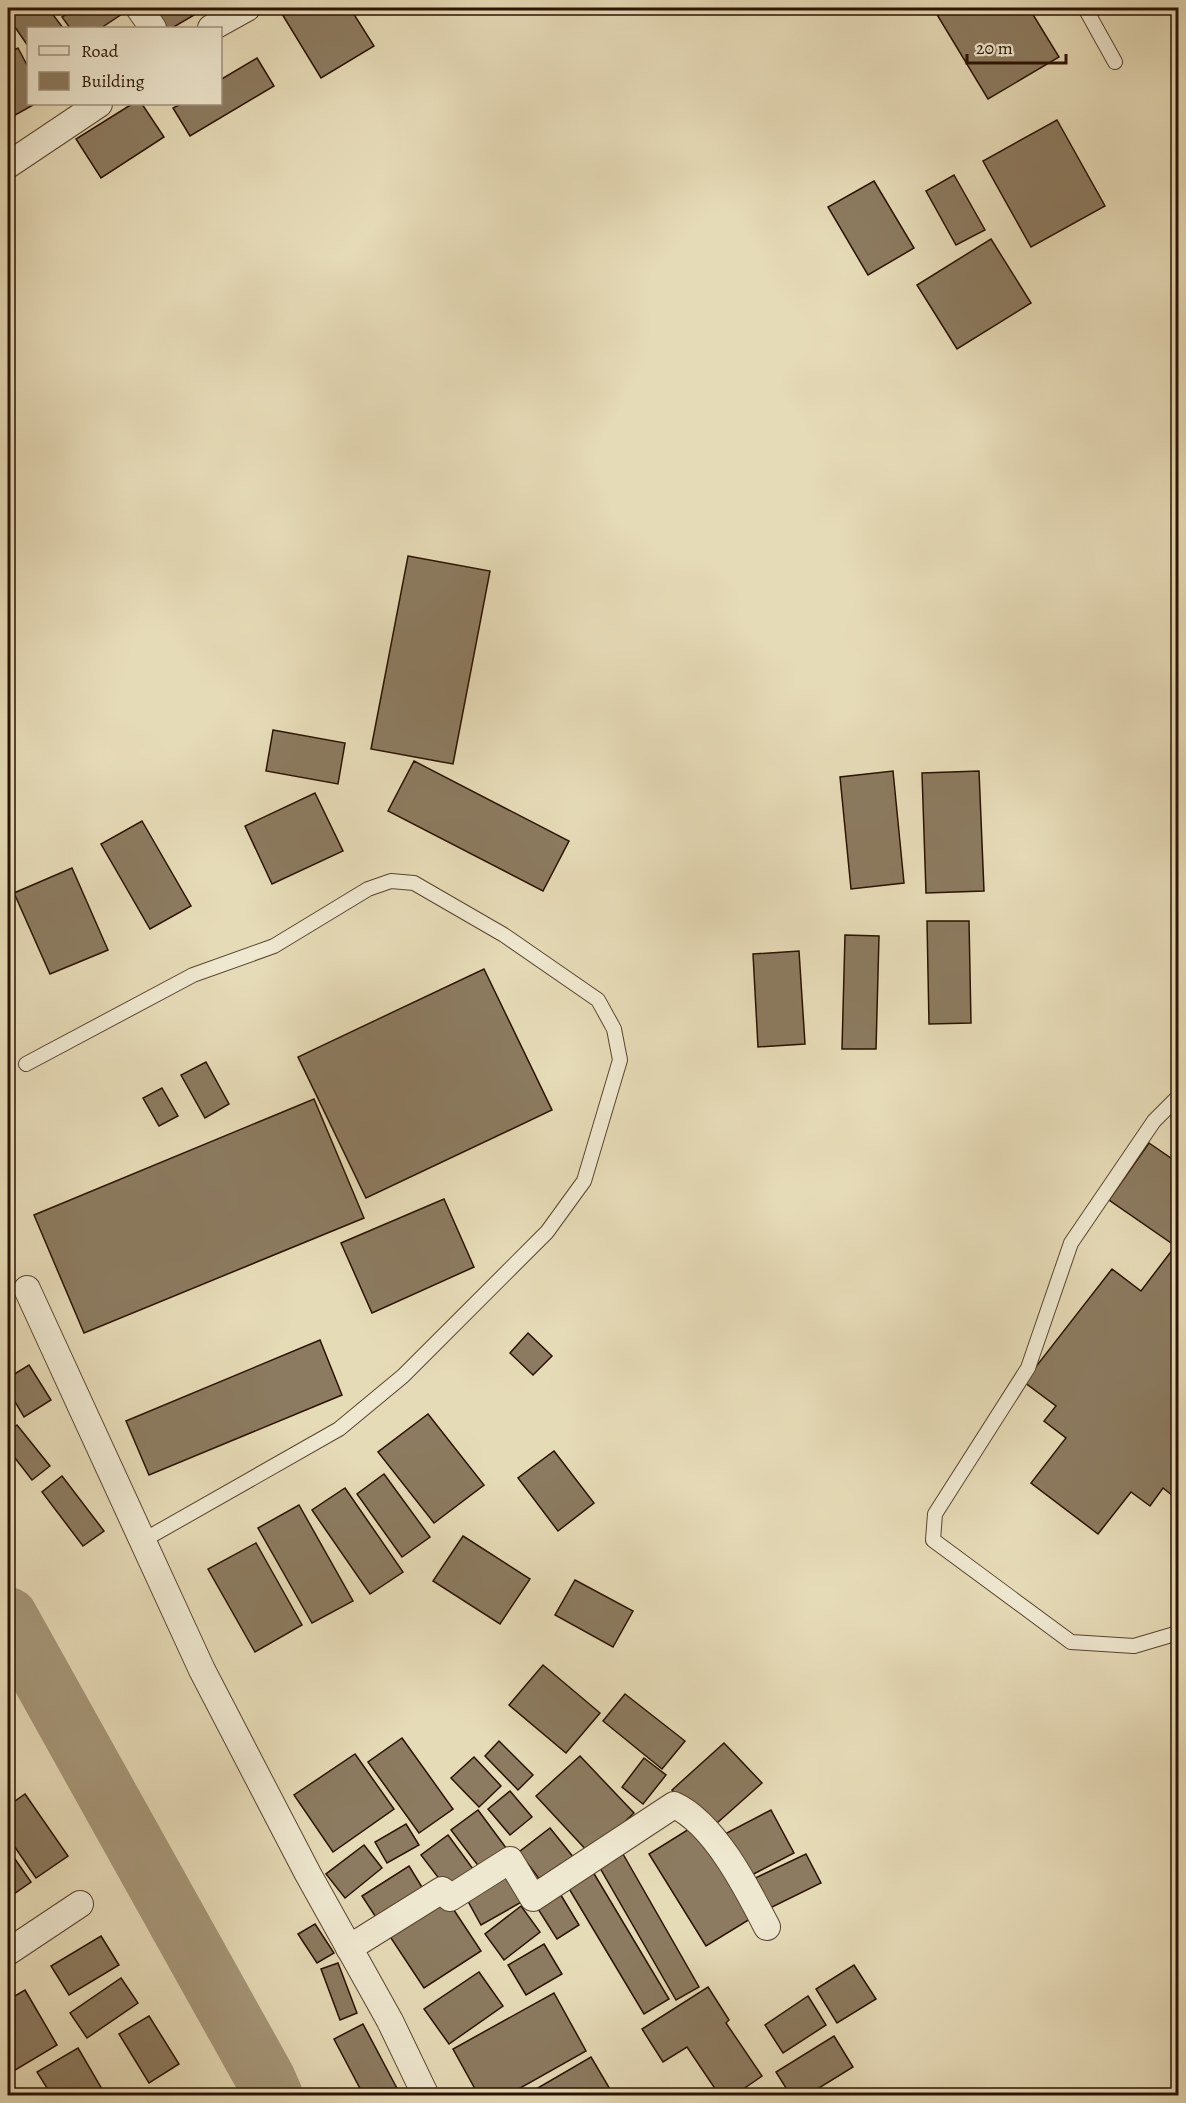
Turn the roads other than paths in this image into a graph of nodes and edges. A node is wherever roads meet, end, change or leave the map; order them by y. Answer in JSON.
{"nodes":[{"id":1,"x":139,"y":8,"type":"edge"},
{"id":2,"x":247,"y":8,"type":"edge"},
{"id":3,"x":1085,"y":8,"type":"edge"},
{"id":4,"x":152,"y":27,"type":"edge"},
{"id":5,"x":213,"y":27,"type":"edge"},
{"id":6,"x":1115,"y":62,"type":"dead end"},
{"id":7,"x":98,"y":105,"type":"edge"},
{"id":8,"x":8,"y":165,"type":"edge"},
{"id":9,"x":26,"y":1064,"type":"dead end"},
{"id":10,"x":1179,"y":1097,"type":"edge"},
{"id":11,"x":27,"y":1289,"type":"dead end"},
{"id":12,"x":142,"y":1541,"type":"junction"},
{"id":13,"x":1179,"y":1633,"type":"edge"},
{"id":14,"x":80,"y":1904,"type":"dead end"},
{"id":15,"x":767,"y":1927,"type":"dead end"},
{"id":16,"x":349,"y":1948,"type":"junction"},
{"id":17,"x":8,"y":1952,"type":"edge"},
{"id":18,"x":426,"y":2096,"type":"edge"}],
"edges":[{"from":1,"to":4,"type":"street"},
{"from":2,"to":5,"type":"street"},
{"from":3,"to":6,"type":"lane"},
{"from":7,"to":8,"type":"street"},
{"from":9,"to":12,"type":"lane"},
{"from":10,"to":13,"type":"lane"},
{"from":11,"to":12,"type":"street"},
{"from":12,"to":16,"type":"street"},
{"from":14,"to":17,"type":"street"},
{"from":15,"to":16,"type":"street"},
{"from":16,"to":18,"type":"street"}]}
